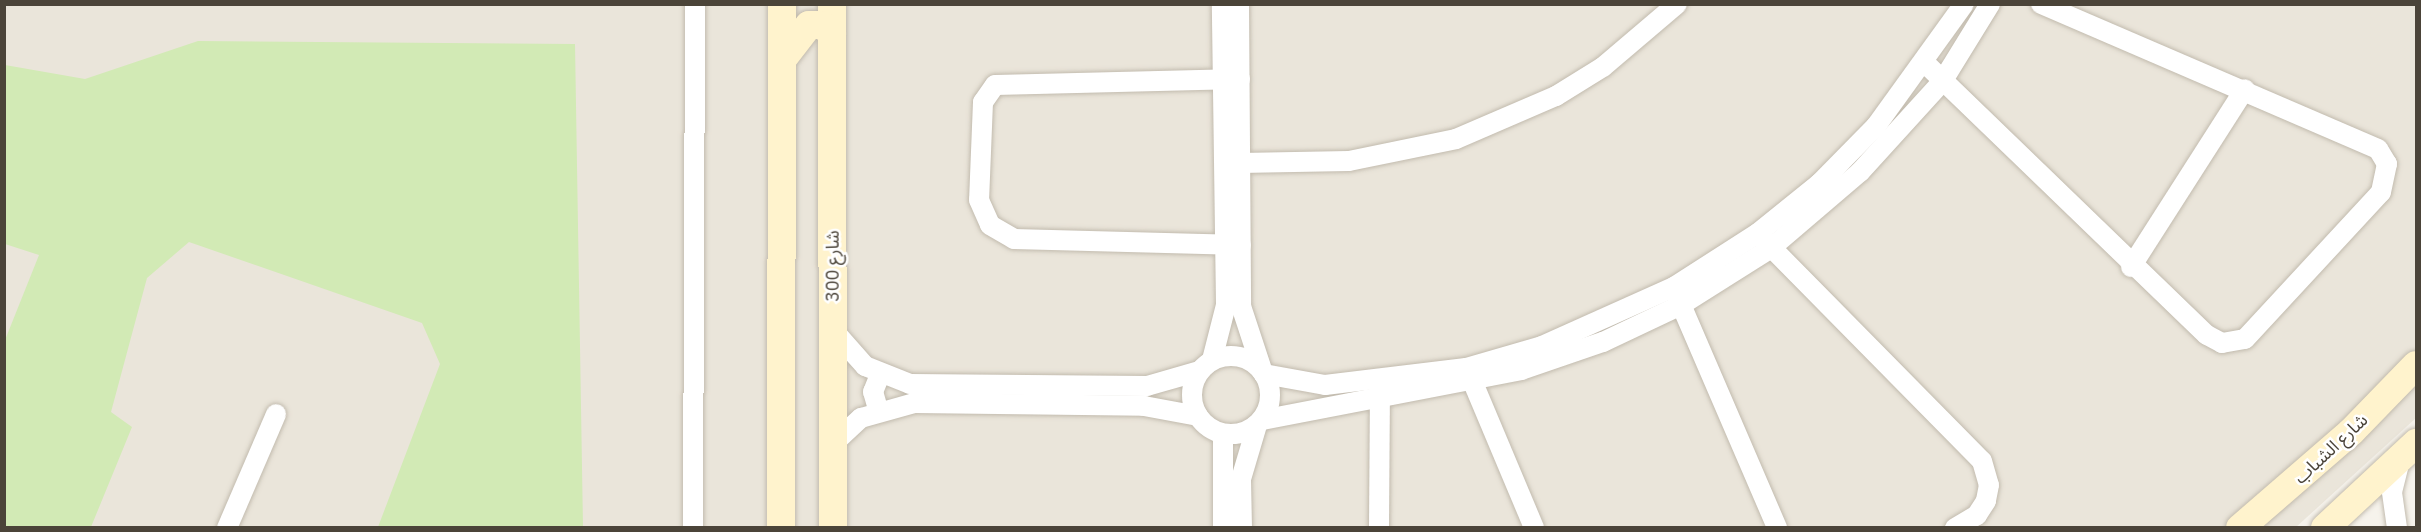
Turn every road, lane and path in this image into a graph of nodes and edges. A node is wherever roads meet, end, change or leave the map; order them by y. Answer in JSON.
{"nodes":[{"id":1,"x":696,"y":4,"type":"edge"},
{"id":2,"x":782,"y":4,"type":"edge"},
{"id":3,"x":832,"y":4,"type":"edge"},
{"id":4,"x":1222,"y":4,"type":"edge"},
{"id":5,"x":1239,"y":4,"type":"edge"},
{"id":6,"x":1677,"y":4,"type":"edge"},
{"id":7,"x":1964,"y":4,"type":"edge"},
{"id":8,"x":1990,"y":4,"type":"edge"},
{"id":9,"x":2041,"y":4,"type":"edge"},
{"id":10,"x":832,"y":33,"type":"junction"},
{"id":11,"x":782,"y":60,"type":"junction"},
{"id":12,"x":1926,"y":64,"type":"junction"},
{"id":13,"x":1231,"y":79,"type":"junction"},
{"id":14,"x":1942,"y":82,"type":"junction"},
{"id":15,"x":2245,"y":89,"type":"junction"},
{"id":16,"x":1240,"y":163,"type":"junction"},
{"id":17,"x":1765,"y":240,"type":"junction"},
{"id":18,"x":1233,"y":245,"type":"junction"},
{"id":19,"x":2131,"y":267,"type":"junction"},
{"id":20,"x":1678,"y":296,"type":"junction"},
{"id":21,"x":834,"y":331,"type":"junction"},
{"id":22,"x":2416,"y":365,"type":"edge"},
{"id":23,"x":1206,"y":366,"type":"junction"},
{"id":24,"x":1263,"y":373,"type":"junction"},
{"id":25,"x":879,"y":375,"type":"junction"},
{"id":26,"x":1470,"y":375,"type":"junction"},
{"id":27,"x":1380,"y":389,"type":"junction"},
{"id":28,"x":878,"y":409,"type":"junction"},
{"id":29,"x":276,"y":414,"type":"dead end"},
{"id":30,"x":1198,"y":416,"type":"junction"},
{"id":31,"x":1259,"y":422,"type":"junction"},
{"id":32,"x":1223,"y":434,"type":"junction"},
{"id":33,"x":834,"y":443,"type":"junction"},
{"id":34,"x":2408,"y":451,"type":"edge"},
{"id":35,"x":228,"y":528,"type":"edge"},
{"id":36,"x":693,"y":528,"type":"edge"},
{"id":37,"x":781,"y":528,"type":"edge"},
{"id":38,"x":833,"y":528,"type":"edge"},
{"id":39,"x":1223,"y":528,"type":"edge"},
{"id":40,"x":1242,"y":528,"type":"edge"},
{"id":41,"x":1379,"y":528,"type":"edge"},
{"id":42,"x":1534,"y":528,"type":"edge"},
{"id":43,"x":1778,"y":528,"type":"edge"},
{"id":44,"x":1955,"y":528,"type":"edge"},
{"id":45,"x":2240,"y":528,"type":"edge"},
{"id":46,"x":2325,"y":528,"type":"edge"},
{"id":47,"x":2397,"y":528,"type":"edge"}],
"edges":[{"from":1,"to":36,"type":"street"},
{"from":2,"to":11,"type":"street"},
{"from":3,"to":10,"type":"street","name":"شارع 300"},
{"from":4,"to":13,"type":"street"},
{"from":5,"to":13,"type":"street"},
{"from":6,"to":16,"type":"street"},
{"from":7,"to":12,"type":"street"},
{"from":8,"to":14,"type":"street"},
{"from":9,"to":15,"type":"street"},
{"from":10,"to":11,"type":"street"},
{"from":10,"to":21,"type":"street","name":"شارع 300"},
{"from":11,"to":37,"type":"street"},
{"from":12,"to":14,"type":"street"},
{"from":12,"to":17,"type":"street"},
{"from":13,"to":16,"type":"street"},
{"from":13,"to":18,"type":"street"},
{"from":13,"to":18,"type":"street"},
{"from":14,"to":17,"type":"street"},
{"from":14,"to":19,"type":"street"},
{"from":15,"to":19,"type":"street"},
{"from":15,"to":19,"type":"street"},
{"from":16,"to":18,"type":"street"},
{"from":17,"to":20,"type":"street"},
{"from":17,"to":44,"type":"street"},
{"from":18,"to":23,"type":"street"},
{"from":18,"to":24,"type":"street"},
{"from":20,"to":26,"type":"street"},
{"from":20,"to":43,"type":"street"},
{"from":21,"to":25,"type":"street"},
{"from":21,"to":33,"type":"street","name":"شارع 300"},
{"from":22,"to":45,"type":"street","name":"شارع الشباب"},
{"from":23,"to":24,"type":"street"},
{"from":23,"to":25,"type":"street"},
{"from":23,"to":30,"type":"street"},
{"from":24,"to":27,"type":"street"},
{"from":24,"to":31,"type":"street"},
{"from":25,"to":28,"type":"street"},
{"from":26,"to":27,"type":"street"},
{"from":26,"to":42,"type":"street"},
{"from":27,"to":31,"type":"street"},
{"from":27,"to":41,"type":"street"},
{"from":28,"to":30,"type":"street"},
{"from":28,"to":33,"type":"street"},
{"from":29,"to":35,"type":"street"},
{"from":30,"to":32,"type":"street"},
{"from":31,"to":32,"type":"street"},
{"from":31,"to":40,"type":"street"},
{"from":32,"to":39,"type":"street"},
{"from":33,"to":38,"type":"street","name":"شارع 300"},
{"from":34,"to":46,"type":"street"},
{"from":34,"to":47,"type":"street"}]}
